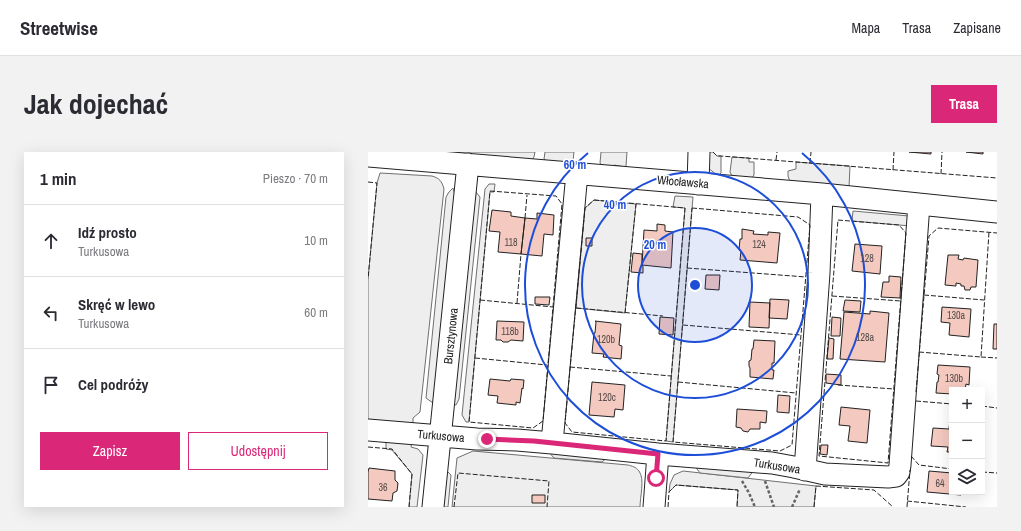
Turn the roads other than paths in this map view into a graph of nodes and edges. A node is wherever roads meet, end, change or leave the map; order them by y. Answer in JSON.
{"nodes":[{"id":1,"x":687,"y":152,"type":"edge"},
{"id":2,"x":699,"y":152,"type":"edge"},
{"id":3,"x":368,"y":156,"type":"edge"},
{"id":4,"x":436,"y":157,"type":"edge"},
{"id":5,"x":468,"y":164,"type":"junction"},
{"id":6,"x":577,"y":174,"type":"junction"},
{"id":7,"x":691,"y":183,"type":"junction"},
{"id":8,"x":822,"y":194,"type":"junction"},
{"id":9,"x":920,"y":204,"type":"junction"},
{"id":10,"x":997,"y":212,"type":"edge"},
{"id":11,"x":368,"y":430,"type":"edge"},
{"id":12,"x":440,"y":436,"type":"junction"},
{"id":13,"x":552,"y":443,"type":"junction"},
{"id":14,"x":658,"y":454,"type":"junction"},
{"id":15,"x":803,"y":478,"type":"junction"},
{"id":16,"x":433,"y":507,"type":"edge"},
{"id":17,"x":654,"y":507,"type":"edge"}],
"edges":[{"from":1,"to":7,"type":"street"},
{"from":2,"to":7,"type":"street"},
{"from":3,"to":4,"type":"street","name":"Włocławska"},
{"from":4,"to":5,"type":"street","name":"Włocławska"},
{"from":5,"to":6,"type":"street","name":"Włocławska"},
{"from":5,"to":12,"type":"street","name":"Bursztynowa"},
{"from":6,"to":7,"type":"street","name":"Włocławska"},
{"from":6,"to":13,"type":"street"},
{"from":7,"to":8,"type":"street","name":"Włocławska"},
{"from":8,"to":9,"type":"street","name":"Włocławska"},
{"from":8,"to":15,"type":"street"},
{"from":9,"to":10,"type":"street","name":"Włocławska"},
{"from":9,"to":15,"type":"street","name":"Turkusowa"},
{"from":11,"to":12,"type":"street","name":"Turkusowa"},
{"from":12,"to":13,"type":"street","name":"Turkusowa"},
{"from":12,"to":16,"type":"street","name":"Bursztynowa"},
{"from":13,"to":14,"type":"street","name":"Turkusowa"},
{"from":14,"to":15,"type":"street","name":"Turkusowa"},
{"from":14,"to":17,"type":"street"}]}
